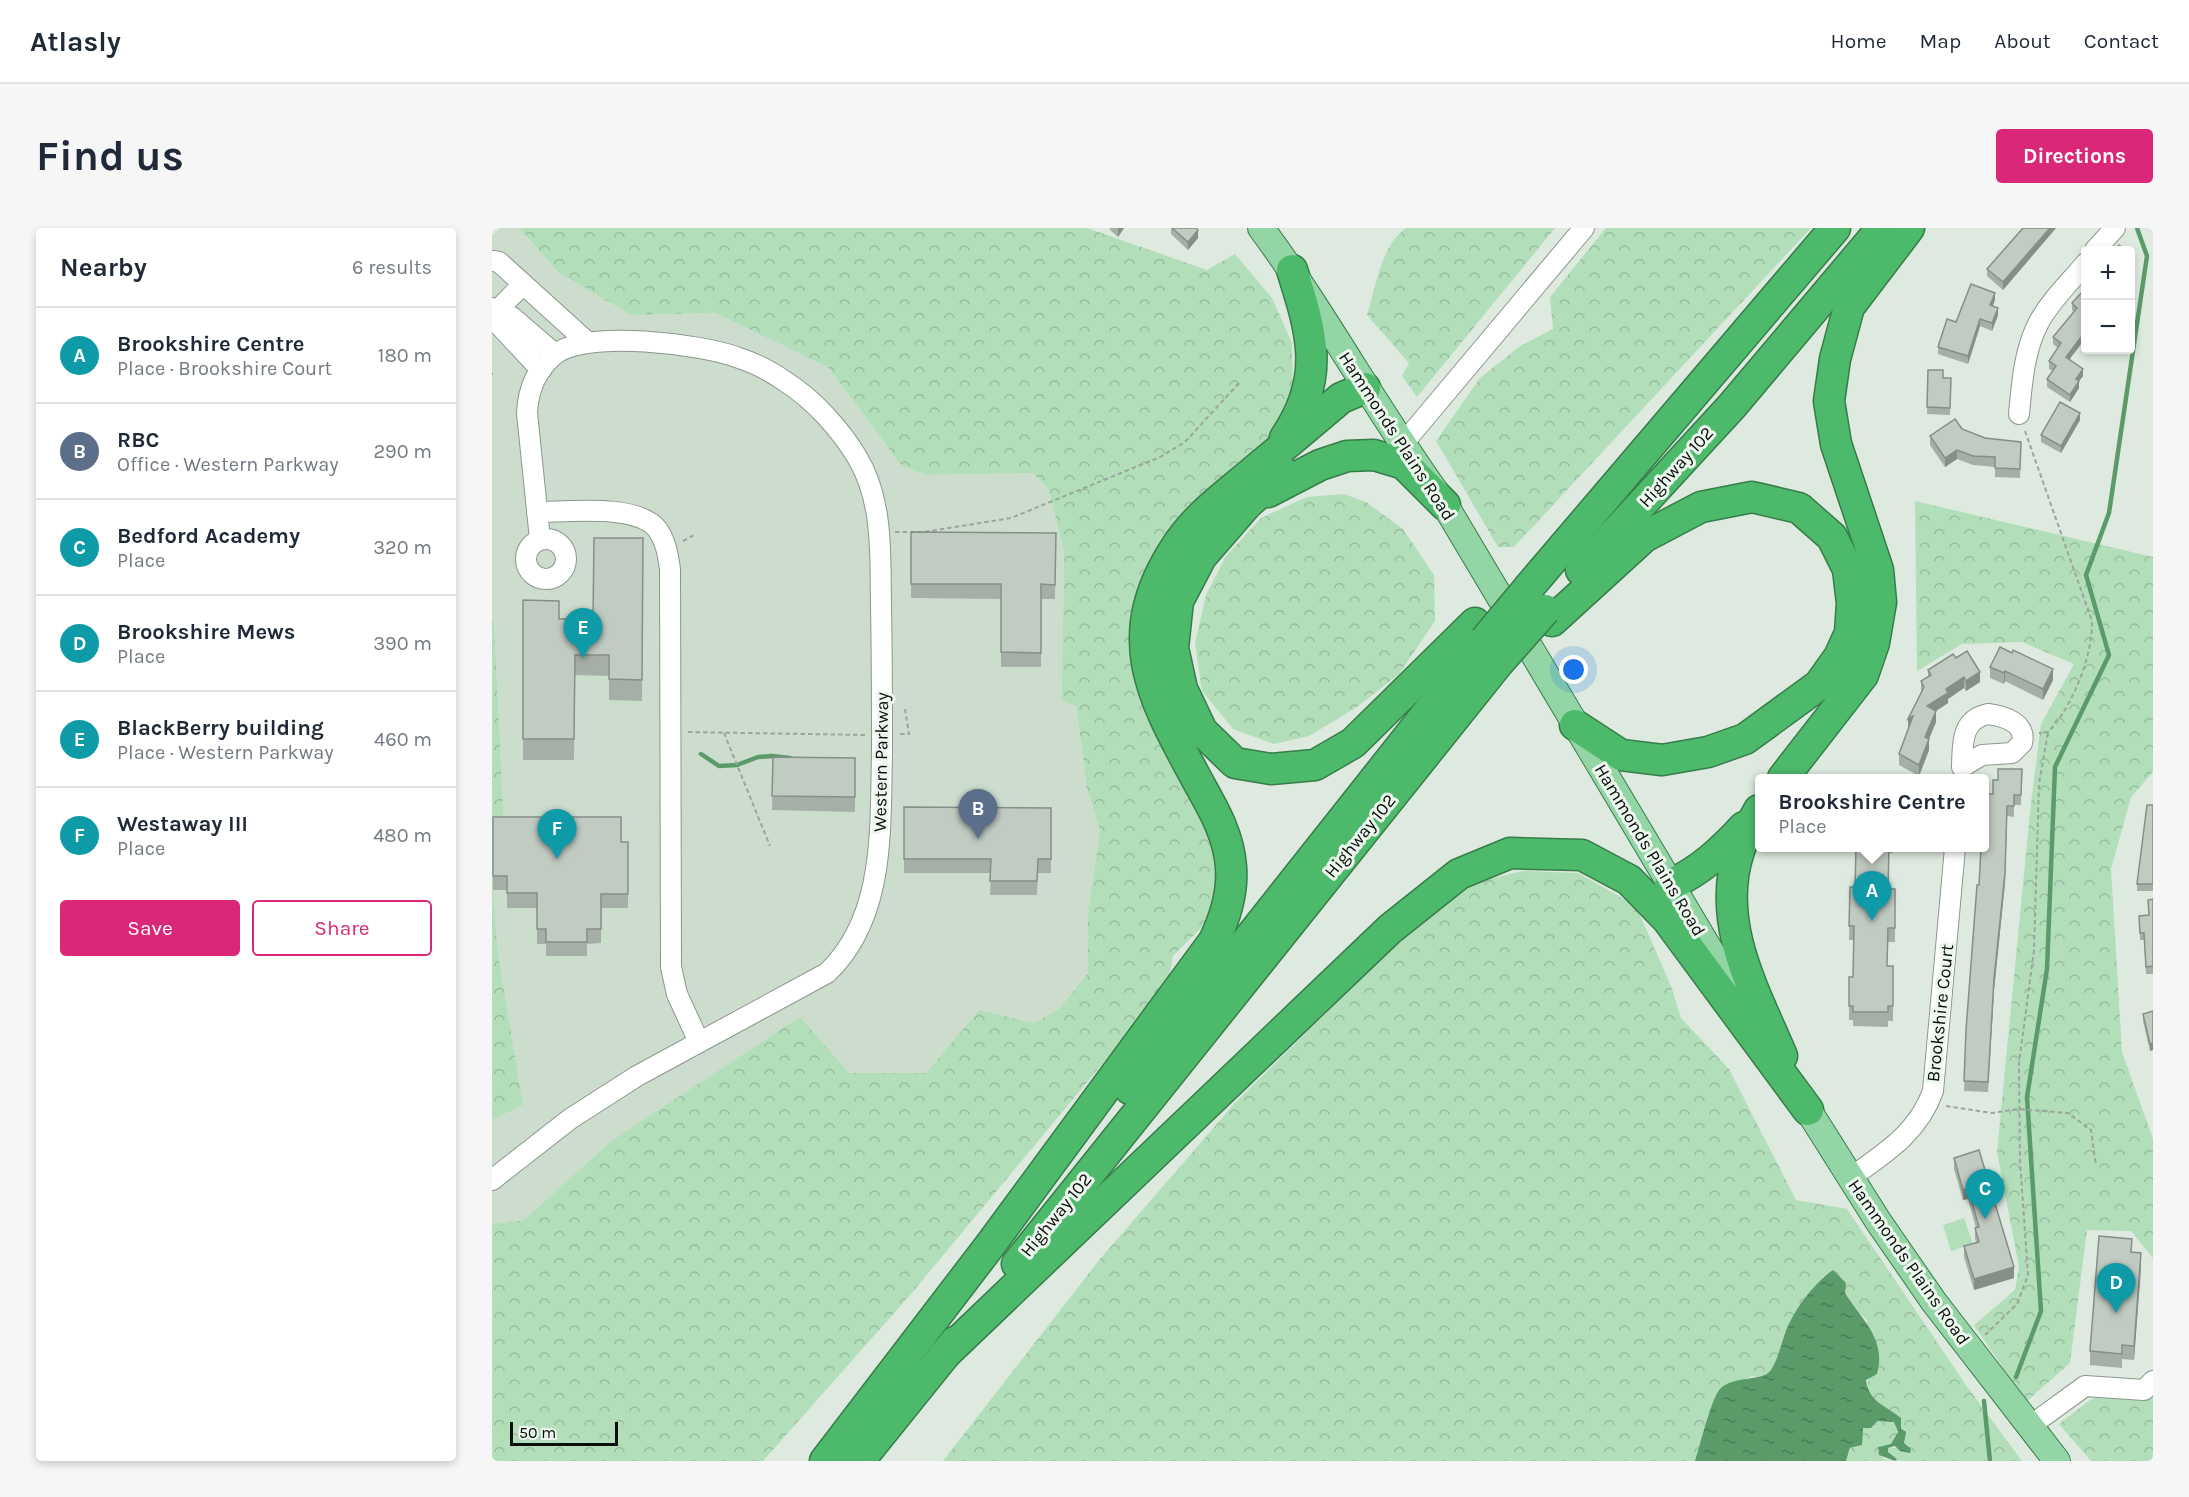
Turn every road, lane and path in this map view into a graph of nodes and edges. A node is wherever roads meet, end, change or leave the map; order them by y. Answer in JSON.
{"nodes":[{"id":1,"x":1261,"y":228,"type":"edge"},
{"id":2,"x":1584,"y":228,"type":"edge"},
{"id":3,"x":1835,"y":228,"type":"edge"},
{"id":4,"x":1882,"y":228,"type":"edge"},
{"id":5,"x":1909,"y":228,"type":"edge"},
{"id":6,"x":2115,"y":228,"type":"edge"},
{"id":7,"x":2099,"y":246,"type":"edge"},
{"id":8,"x":492,"y":261,"type":"edge"},
{"id":9,"x":2081,"y":268,"type":"edge"},
{"id":10,"x":1292,"y":270,"type":"junction"},
{"id":11,"x":523,"y":284,"type":"junction"},
{"id":12,"x":494,"y":310,"type":"edge"},
{"id":13,"x":586,"y":341,"type":"junction"},
{"id":14,"x":555,"y":354,"type":"junction"},
{"id":15,"x":541,"y":370,"type":"junction"},
{"id":16,"x":1239,"y":383,"type":"dead end"},
{"id":17,"x":1365,"y":388,"type":"junction"},
{"id":18,"x":2019,"y":414,"type":"joint"},
{"id":19,"x":1401,"y":446,"type":"junction"},
{"id":20,"x":1274,"y":454,"type":"junction"},
{"id":21,"x":1247,"y":504,"type":"junction"},
{"id":22,"x":1444,"y":505,"type":"junction"},
{"id":23,"x":537,"y":512,"type":"junction"},
{"id":24,"x":878,"y":531,"type":"junction"},
{"id":25,"x":696,"y":534,"type":"dead end"},
{"id":26,"x":540,"y":539,"type":"dead end"},
{"id":27,"x":681,"y":542,"type":"dead end"},
{"id":28,"x":1536,"y":597,"type":"junction"},
{"id":29,"x":1491,"y":649,"type":"junction"},
{"id":30,"x":905,"y":709,"type":"dead end"},
{"id":31,"x":1575,"y":725,"type":"junction"},
{"id":32,"x":670,"y":732,"type":"junction"},
{"id":33,"x":2048,"y":732,"type":"junction"},
{"id":34,"x":724,"y":733,"type":"junction"},
{"id":35,"x":870,"y":734,"type":"dead end"},
{"id":36,"x":894,"y":734,"type":"dead end"},
{"id":37,"x":2023,"y":734,"type":"junction"},
{"id":38,"x":1962,"y":773,"type":"edge"},
{"id":39,"x":1786,"y":774,"type":"edge"},
{"id":40,"x":1755,"y":814,"type":"edge"},
{"id":41,"x":1755,"y":817,"type":"edge"},
{"id":42,"x":770,"y":846,"type":"dead end"},
{"id":43,"x":1955,"y":852,"type":"edge"},
{"id":44,"x":1670,"y":885,"type":"junction"},
{"id":45,"x":699,"y":1042,"type":"junction"},
{"id":46,"x":1929,"y":1102,"type":"junction"},
{"id":47,"x":1804,"y":1105,"type":"junction"},
{"id":48,"x":2018,"y":1110,"type":"junction"},
{"id":49,"x":2096,"y":1166,"type":"dead end"},
{"id":50,"x":1850,"y":1178,"type":"junction"},
{"id":51,"x":492,"y":1180,"type":"edge"},
{"id":52,"x":1970,"y":1349,"type":"junction"},
{"id":53,"x":944,"y":1356,"type":"junction"},
{"id":54,"x":2153,"y":1382,"type":"edge"},
{"id":55,"x":2030,"y":1426,"type":"junction"},
{"id":56,"x":826,"y":1461,"type":"edge"},
{"id":57,"x":859,"y":1461,"type":"edge"},
{"id":58,"x":2057,"y":1461,"type":"edge"}],
"edges":[{"from":1,"to":10,"type":"main road","name":"Hammonds Plains Road"},
{"from":2,"to":19,"type":"street"},
{"from":3,"to":28,"type":"highway","name":"Highway 102"},
{"from":4,"to":28,"type":"highway","name":"Highway 102"},
{"from":5,"to":39,"type":"highway"},
{"from":6,"to":7,"type":"street"},
{"from":8,"to":11,"type":"street"},
{"from":9,"to":18,"type":"street"},
{"from":10,"to":17,"type":"main road","name":"Hammonds Plains Road"},
{"from":10,"to":20,"type":"highway"},
{"from":11,"to":12,"type":"street"},
{"from":11,"to":13,"type":"street"},
{"from":12,"to":14,"type":"street"},
{"from":12,"to":15,"type":"street"},
{"from":13,"to":14,"type":"street","name":"Western Parkway"},
{"from":13,"to":24,"type":"street","name":"Western Parkway"},
{"from":14,"to":15,"type":"street","name":"Western Parkway"},
{"from":15,"to":23,"type":"street","name":"Western Parkway"},
{"from":16,"to":24,"type":"path"},
{"from":17,"to":19,"type":"main road","name":"Hammonds Plains Road"},
{"from":17,"to":20,"type":"highway"},
{"from":17,"to":21,"type":"highway"},
{"from":18,"to":33,"type":"path"},
{"from":19,"to":22,"type":"main road","name":"Hammonds Plains Road"},
{"from":20,"to":56,"type":"highway"},
{"from":21,"to":22,"type":"highway"},
{"from":21,"to":29,"type":"highway"},
{"from":22,"to":31,"type":"main road","name":"Hammonds Plains Road"},
{"from":23,"to":26,"type":"street","name":"Western Parkway"},
{"from":23,"to":32,"type":"street"},
{"from":24,"to":45,"type":"street","name":"Western Parkway"},
{"from":25,"to":27,"type":"path"},
{"from":28,"to":29,"type":"highway","name":"Highway 102","bridge":true},
{"from":28,"to":29,"type":"highway"},
{"from":28,"to":31,"type":"highway"},
{"from":29,"to":53,"type":"highway","name":"Highway 102"},
{"from":29,"to":56,"type":"highway","name":"Highway 102"},
{"from":30,"to":36,"type":"path"},
{"from":31,"to":44,"type":"main road","name":"Hammonds Plains Road"},
{"from":32,"to":34,"type":"path"},
{"from":32,"to":45,"type":"street"},
{"from":33,"to":37,"type":"path"},
{"from":33,"to":48,"type":"path"},
{"from":34,"to":35,"type":"path"},
{"from":34,"to":42,"type":"path"},
{"from":37,"to":38,"type":"street"},
{"from":37,"to":38,"type":"street"},
{"from":40,"to":44,"type":"highway"},
{"from":41,"to":47,"type":"highway"},
{"from":43,"to":46,"type":"street","name":"Brookshire Court"},
{"from":44,"to":47,"type":"main road","name":"Hammonds Plains Road"},
{"from":45,"to":51,"type":"street","name":"Western Parkway"},
{"from":46,"to":48,"type":"path"},
{"from":46,"to":50,"type":"street","name":"Brookshire Court"},
{"from":47,"to":50,"type":"main road","name":"Hammonds Plains Road"},
{"from":47,"to":53,"type":"highway"},
{"from":48,"to":49,"type":"path"},
{"from":48,"to":52,"type":"path"},
{"from":50,"to":52,"type":"main road","name":"Hammonds Plains Road"},
{"from":52,"to":55,"type":"main road","name":"Hammonds Plains Road"},
{"from":53,"to":57,"type":"highway","name":"Highway 102"},
{"from":54,"to":55,"type":"street"},
{"from":55,"to":58,"type":"main road","name":"Hammonds Plains Road"}]}
